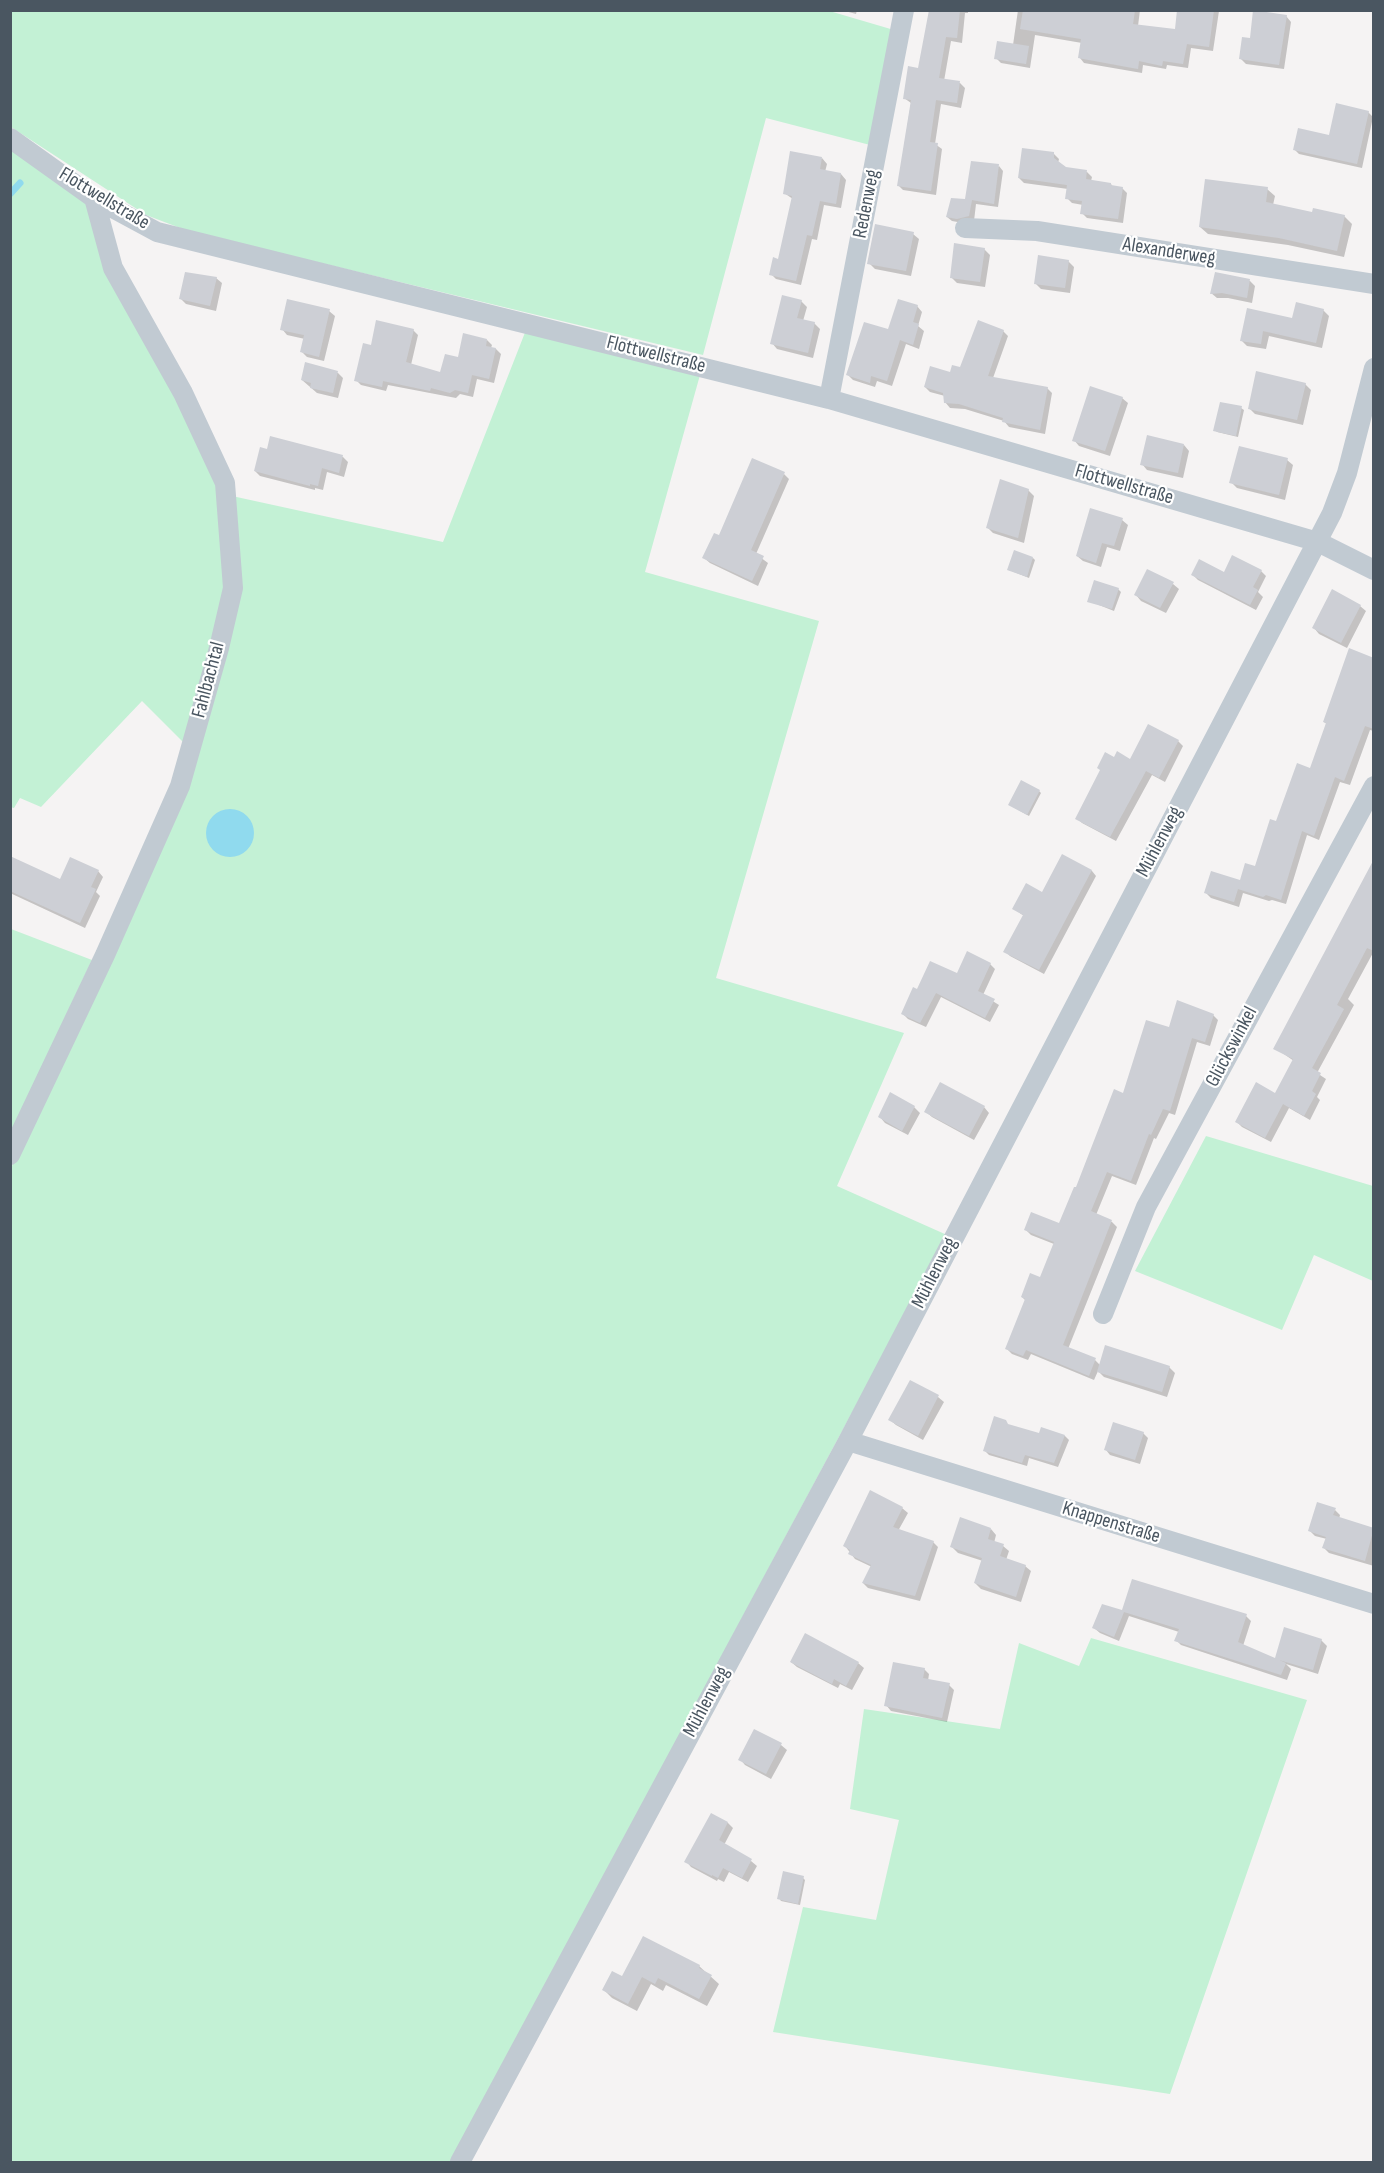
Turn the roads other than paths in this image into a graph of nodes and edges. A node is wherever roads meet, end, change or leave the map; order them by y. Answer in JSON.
{"nodes":[{"id":1,"x":904,"y":10,"type":"edge"},
{"id":2,"x":10,"y":138,"type":"edge"},
{"id":3,"x":94,"y":198,"type":"junction"},
{"id":4,"x":965,"y":228,"type":"dead end"},
{"id":5,"x":1374,"y":284,"type":"edge"},
{"id":6,"x":1374,"y":368,"type":"edge"},
{"id":7,"x":829,"y":399,"type":"junction"},
{"id":8,"x":1318,"y":542,"type":"junction"},
{"id":9,"x":1374,"y":570,"type":"edge"},
{"id":10,"x":1374,"y":786,"type":"edge"},
{"id":11,"x":10,"y":1155,"type":"edge"},
{"id":12,"x":1103,"y":1314,"type":"dead end"},
{"id":13,"x":848,"y":1441,"type":"junction"},
{"id":14,"x":1374,"y":1604,"type":"edge"},
{"id":15,"x":460,"y":2163,"type":"edge"}],
"edges":[{"from":1,"to":7,"type":"street","name":"Redenweg"},
{"from":2,"to":3,"type":"street","name":"Flottwellstraße"},
{"from":3,"to":7,"type":"street","name":"Flottwellstraße"},
{"from":3,"to":11,"type":"street","name":"Fahlbachtal"},
{"from":4,"to":5,"type":"street","name":"Alexanderweg"},
{"from":6,"to":8,"type":"street","name":"Mühlenweg"},
{"from":7,"to":8,"type":"street","name":"Flottwellstraße"},
{"from":8,"to":9,"type":"street","name":"Flottwellstraße"},
{"from":8,"to":13,"type":"street","name":"Mühlenweg"},
{"from":10,"to":12,"type":"street","name":"Glückswinkel"},
{"from":13,"to":14,"type":"street","name":"Knappenstraße"},
{"from":13,"to":15,"type":"street","name":"Mühlenweg"}]}
